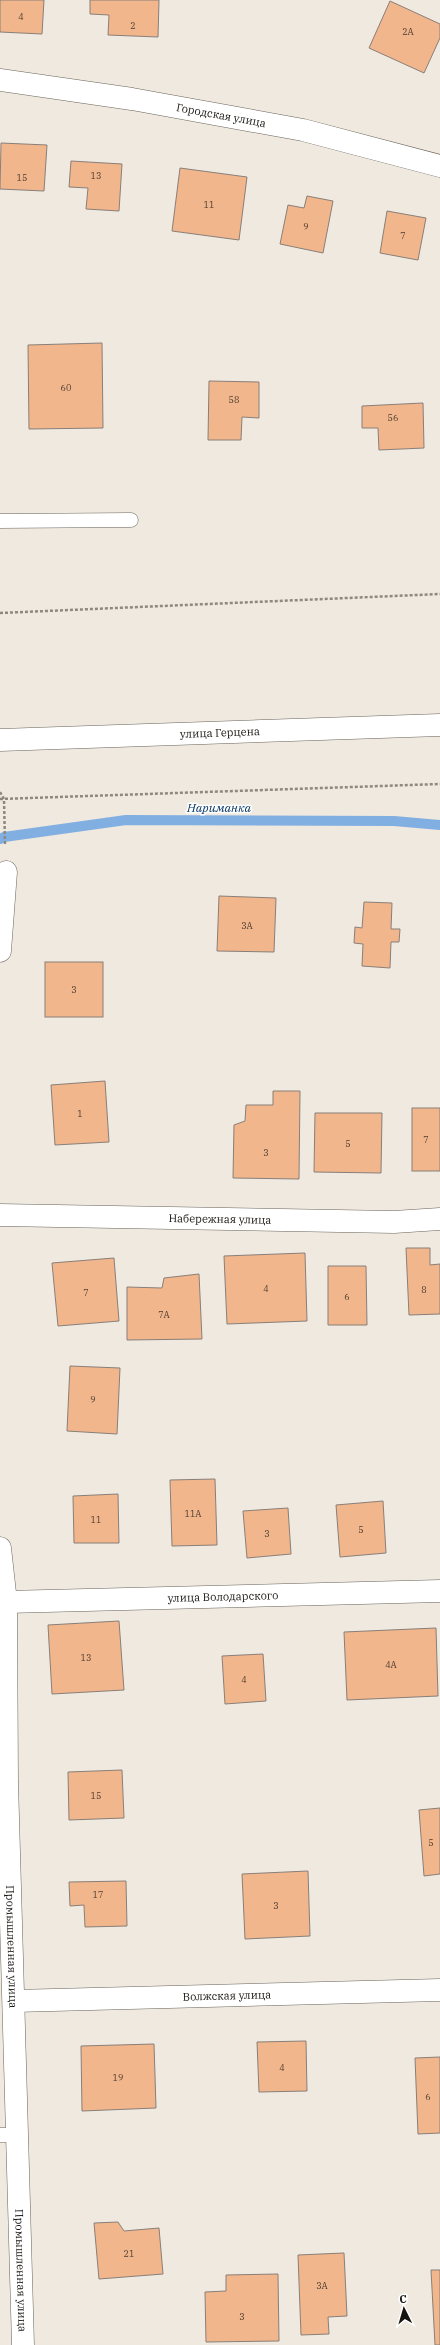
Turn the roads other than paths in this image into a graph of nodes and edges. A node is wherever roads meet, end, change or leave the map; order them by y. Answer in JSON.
{"nodes":[{"id":1,"x":0,"y":80,"type":"edge"},
{"id":2,"x":440,"y":166,"type":"edge"},
{"id":3,"x":131,"y":520,"type":"dead end"},
{"id":4,"x":0,"y":521,"type":"edge"},
{"id":5,"x":440,"y":725,"type":"edge"},
{"id":6,"x":0,"y":740,"type":"edge"},
{"id":7,"x":6,"y":872,"type":"road end"},
{"id":8,"x":0,"y":950,"type":"edge"},
{"id":9,"x":0,"y":1215,"type":"edge"},
{"id":10,"x":440,"y":1220,"type":"edge"},
{"id":11,"x":0,"y":1548,"type":"edge"},
{"id":12,"x":440,"y":1591,"type":"edge"},
{"id":13,"x":6,"y":1602,"type":"junction"},
{"id":14,"x":4,"y":1782,"type":"edge"},
{"id":15,"x":440,"y":1990,"type":"edge"},
{"id":16,"x":14,"y":2001,"type":"junction"},
{"id":17,"x":8,"y":2135,"type":"edge"},
{"id":18,"x":23,"y":2345,"type":"edge"}],
"edges":[{"from":1,"to":2,"type":"street","name":"Городская улица"},
{"from":3,"to":4,"type":"lane"},
{"from":5,"to":6,"type":"street","name":"улица Герцена"},
{"from":7,"to":8,"type":"street"},
{"from":9,"to":10,"type":"street","name":"Набережная улица"},
{"from":11,"to":13,"type":"street","name":"Промышленная улица"},
{"from":12,"to":13,"type":"street","name":"улица Володарского"},
{"from":13,"to":14,"type":"street","name":"Промышленная улица"},
{"from":14,"to":16,"type":"street","name":"Промышленная улица"},
{"from":15,"to":16,"type":"street","name":"Волжская улица"},
{"from":16,"to":17,"type":"street","name":"Промышленная улица"},
{"from":17,"to":18,"type":"street","name":"Промышленная улица"}]}
